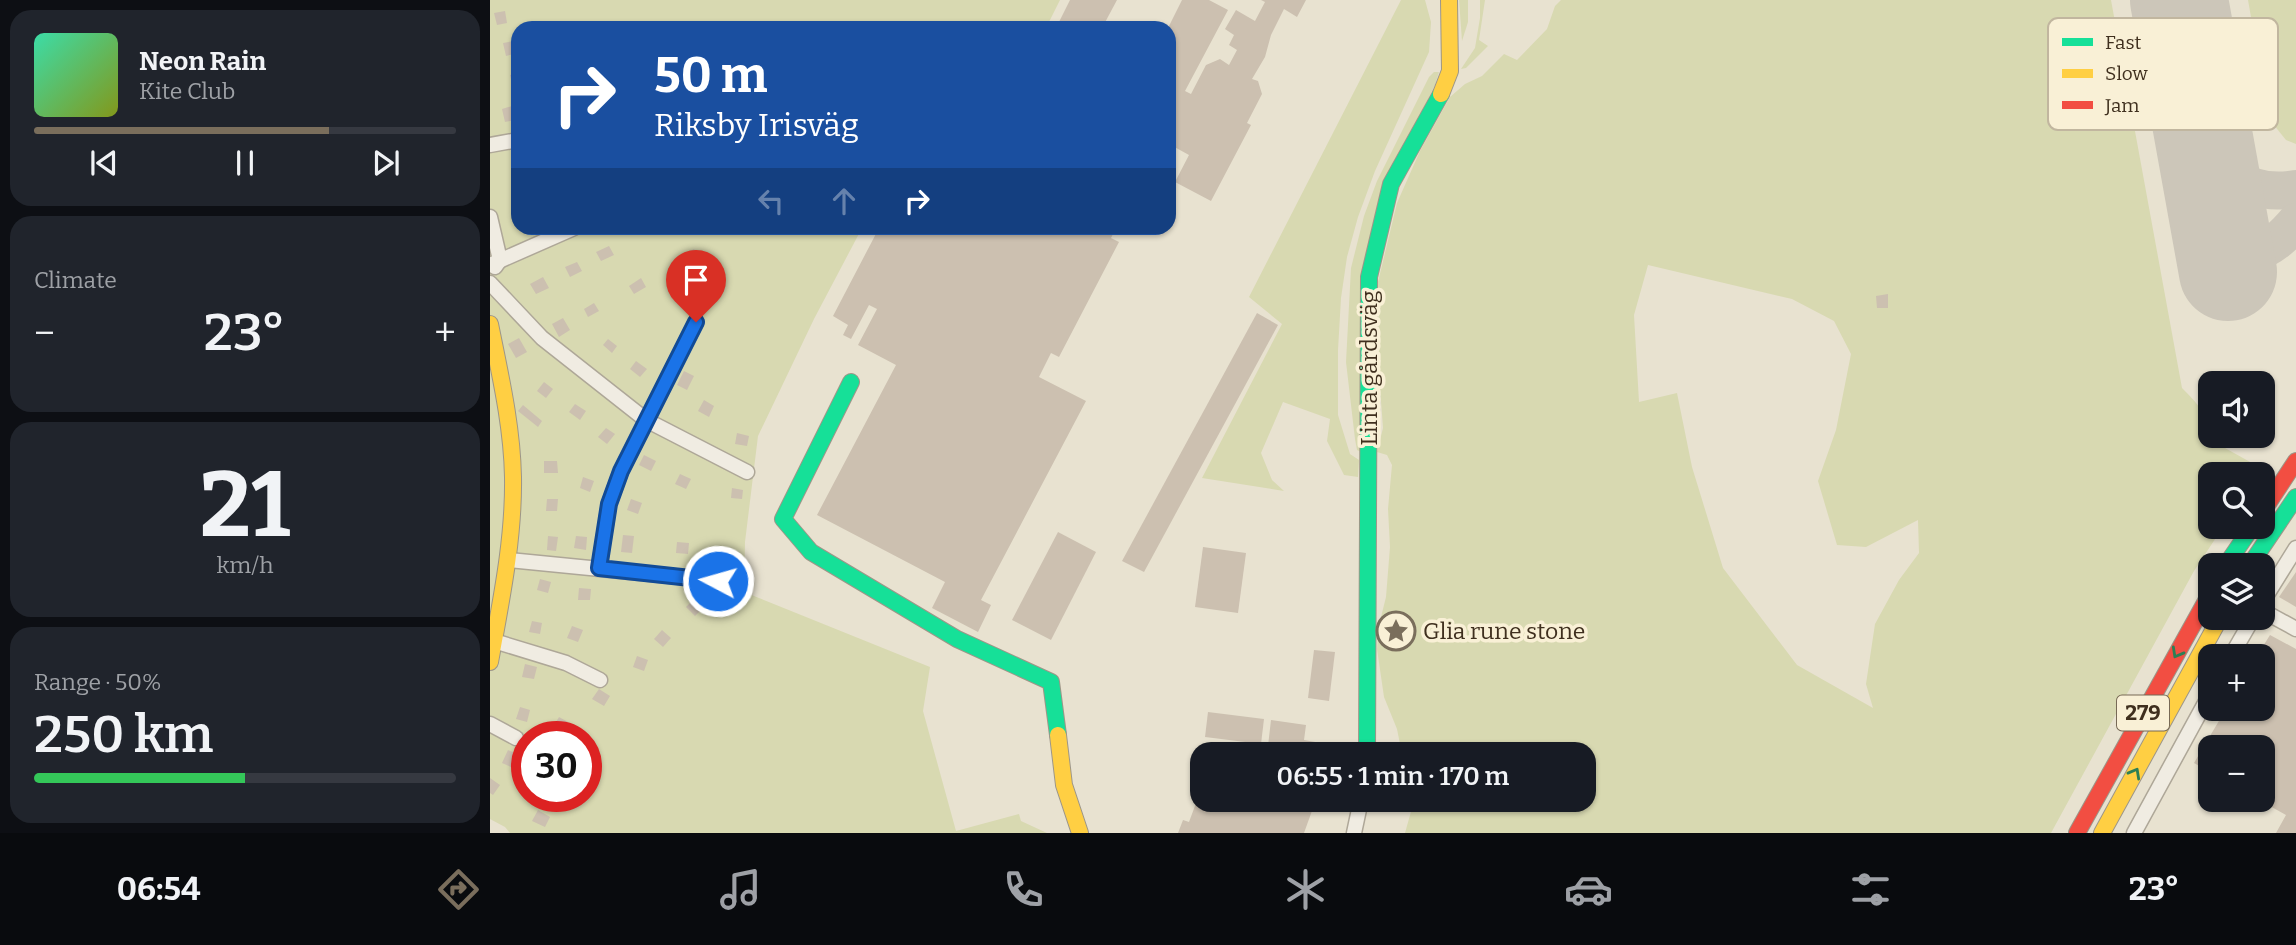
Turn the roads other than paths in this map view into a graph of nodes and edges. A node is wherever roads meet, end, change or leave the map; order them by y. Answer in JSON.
{"nodes":[{"id":1,"x":1449,"y":0,"type":"edge"},
{"id":2,"x":511,"y":141,"type":"edge"},
{"id":3,"x":490,"y":145,"type":"edge"},
{"id":4,"x":490,"y":217,"type":"edge"},
{"id":5,"x":558,"y":235,"type":"edge"},
{"id":6,"x":495,"y":262,"type":"edge"},
{"id":7,"x":490,"y":274,"type":"edge"},
{"id":8,"x":490,"y":283,"type":"edge"},
{"id":9,"x":696,"y":322,"type":"dead end"},
{"id":10,"x":490,"y":324,"type":"edge"},
{"id":11,"x":851,"y":382,"type":"dead end"},
{"id":12,"x":646,"y":420,"type":"junction"},
{"id":13,"x":2296,"y":461,"type":"edge"},
{"id":14,"x":747,"y":472,"type":"dead end"},
{"id":15,"x":2275,"y":493,"type":"edge"},
{"id":16,"x":2296,"y":497,"type":"edge"},
{"id":17,"x":2296,"y":548,"type":"edge"},
{"id":18,"x":2258,"y":553,"type":"edge"},
{"id":19,"x":509,"y":560,"type":"junction"},
{"id":20,"x":599,"y":568,"type":"junction"},
{"id":21,"x":2275,"y":582,"type":"edge"},
{"id":22,"x":742,"y":583,"type":"dead end"},
{"id":23,"x":494,"y":612,"type":"edge"},
{"id":24,"x":2198,"y":616,"type":"edge"},
{"id":25,"x":2275,"y":618,"type":"edge"},
{"id":26,"x":2296,"y":629,"type":"edge"},
{"id":27,"x":2213,"y":630,"type":"edge"},
{"id":28,"x":494,"y":641,"type":"junction"},
{"id":29,"x":490,"y":662,"type":"edge"},
{"id":30,"x":600,"y":680,"type":"dead end"},
{"id":31,"x":2198,"y":716,"type":"edge"},
{"id":32,"x":490,"y":724,"type":"edge"},
{"id":33,"x":511,"y":734,"type":"edge"},
{"id":34,"x":1367,"y":742,"type":"edge"},
{"id":35,"x":1358,"y":812,"type":"edge"},
{"id":36,"x":1080,"y":833,"type":"edge"},
{"id":37,"x":1354,"y":833,"type":"edge"},
{"id":38,"x":2077,"y":833,"type":"edge"},
{"id":39,"x":2102,"y":833,"type":"edge"},
{"id":40,"x":2134,"y":833,"type":"edge"}],
"edges":[{"from":1,"to":34,"type":"street","name":"Linta gårdsväg"},
{"from":2,"to":3,"type":"street"},
{"from":4,"to":6,"type":"street"},
{"from":5,"to":6,"type":"street"},
{"from":6,"to":7,"type":"street"},
{"from":8,"to":12,"type":"street"},
{"from":9,"to":12,"type":"street"},
{"from":10,"to":19,"type":"street"},
{"from":11,"to":36,"type":"street"},
{"from":12,"to":14,"type":"street"},
{"from":12,"to":20,"type":"street"},
{"from":13,"to":15,"type":"street"},
{"from":16,"to":18,"type":"street"},
{"from":17,"to":21,"type":"street"},
{"from":19,"to":20,"type":"street"},
{"from":19,"to":23,"type":"street"},
{"from":20,"to":22,"type":"street"},
{"from":23,"to":28,"type":"street"},
{"from":24,"to":38,"type":"street","number":"279","one_way":true},
{"from":25,"to":26,"type":"street"},
{"from":39,"to":27,"type":"street","number":"279","one_way":true},
{"from":28,"to":29,"type":"street"},
{"from":28,"to":30,"type":"street"},
{"from":31,"to":40,"type":"street"},
{"from":32,"to":33,"type":"street"},
{"from":35,"to":37,"type":"street"}]}
